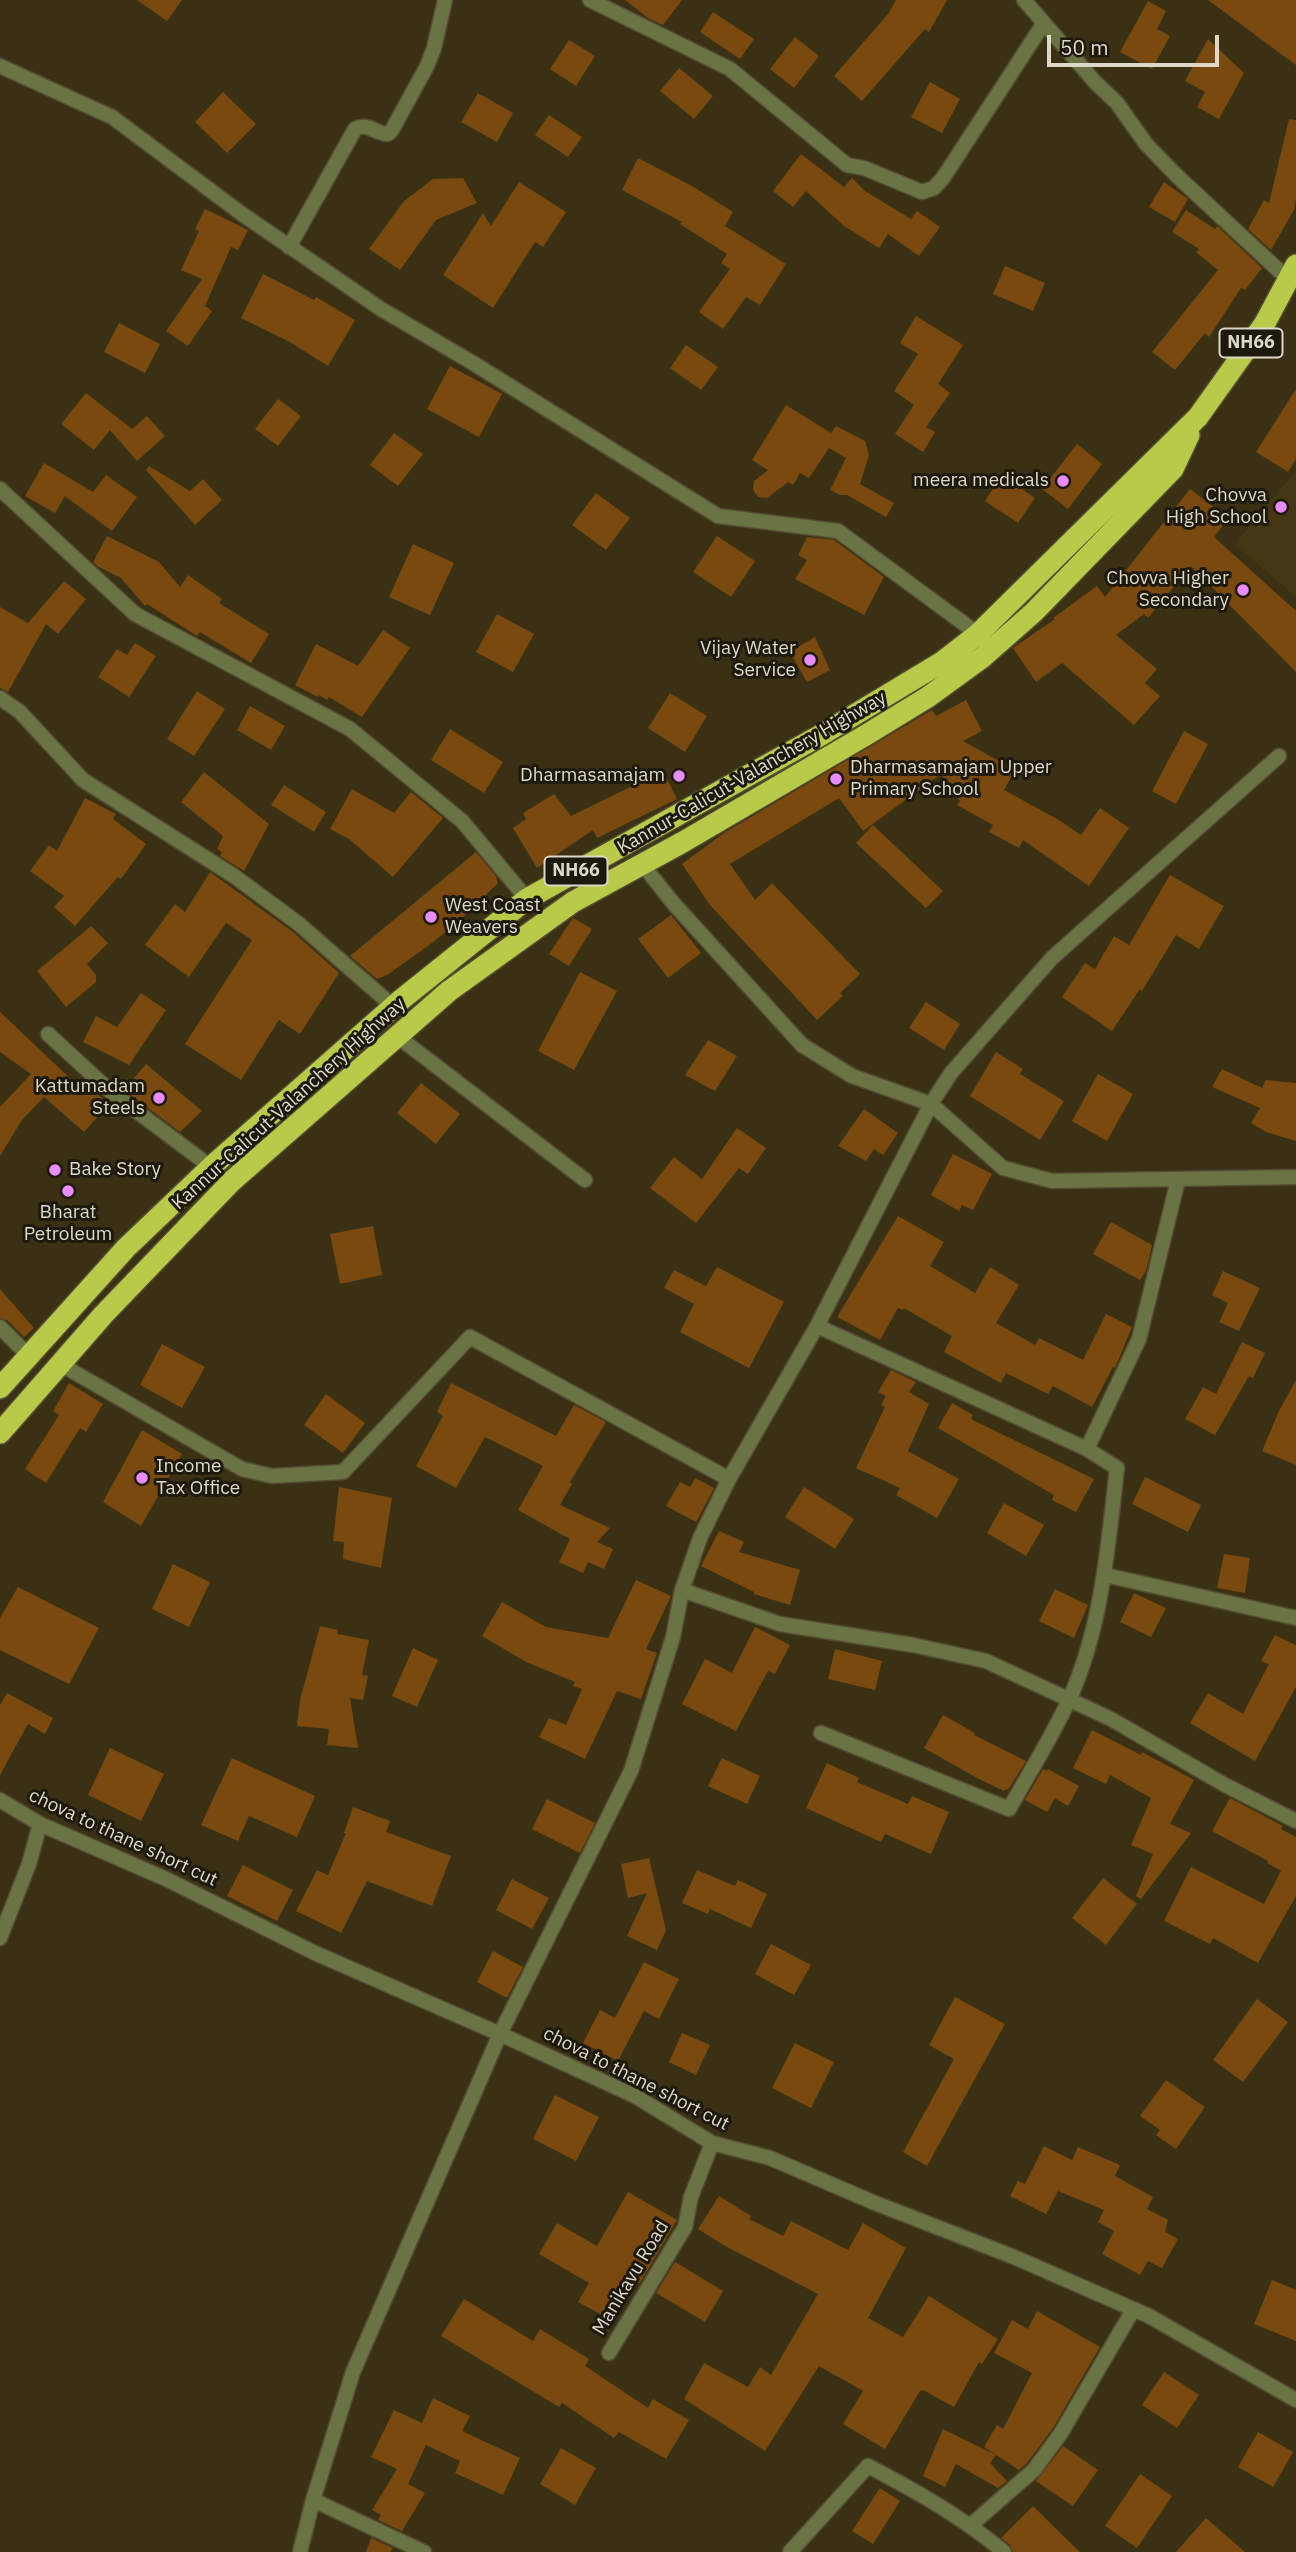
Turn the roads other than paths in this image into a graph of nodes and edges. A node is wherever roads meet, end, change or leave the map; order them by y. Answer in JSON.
{"nodes":[{"id":1,"x":445,"y":0,"type":"edge"},
{"id":2,"x":590,"y":0,"type":"edge"},
{"id":3,"x":1024,"y":0,"type":"edge"},
{"id":4,"x":1044,"y":23,"type":"junction"},
{"id":5,"x":0,"y":66,"type":"edge"},
{"id":6,"x":289,"y":247,"type":"junction"},
{"id":7,"x":1292,"y":272,"type":"edge"},
{"id":8,"x":1198,"y":417,"type":"junction"},
{"id":9,"x":0,"y":489,"type":"edge"},
{"id":10,"x":978,"y":634,"type":"junction"},
{"id":11,"x":0,"y":698,"type":"edge"},
{"id":12,"x":1279,"y":756,"type":"dead end"},
{"id":13,"x":627,"y":843,"type":"junction"},
{"id":14,"x":642,"y":864,"type":"junction"},
{"id":15,"x":527,"y":899,"type":"junction"},
{"id":16,"x":395,"y":1007,"type":"junction"},
{"id":17,"x":48,"y":1034,"type":"dead end"},
{"id":18,"x":397,"y":1037,"type":"junction"},
{"id":19,"x":931,"y":1104,"type":"junction"},
{"id":20,"x":211,"y":1167,"type":"junction"},
{"id":21,"x":1296,"y":1177,"type":"edge"},
{"id":22,"x":585,"y":1180,"type":"dead end"},
{"id":23,"x":1178,"y":1180,"type":"junction"},
{"id":24,"x":65,"y":1313,"type":"junction"},
{"id":25,"x":817,"y":1326,"type":"junction"},
{"id":26,"x":0,"y":1327,"type":"edge"},
{"id":27,"x":87,"y":1333,"type":"junction"},
{"id":28,"x":28,"y":1355,"type":"junction"},
{"id":29,"x":60,"y":1364,"type":"junction"},
{"id":30,"x":0,"y":1388,"type":"edge"},
{"id":31,"x":0,"y":1433,"type":"edge"},
{"id":32,"x":1087,"y":1449,"type":"junction"},
{"id":33,"x":729,"y":1479,"type":"junction"},
{"id":34,"x":1105,"y":1576,"type":"junction"},
{"id":35,"x":681,"y":1590,"type":"junction"},
{"id":36,"x":1296,"y":1618,"type":"edge"},
{"id":37,"x":1069,"y":1700,"type":"junction"},
{"id":38,"x":821,"y":1733,"type":"dead end"},
{"id":39,"x":0,"y":1800,"type":"edge"},
{"id":40,"x":1296,"y":1821,"type":"edge"},
{"id":41,"x":40,"y":1824,"type":"junction"},
{"id":42,"x":0,"y":1938,"type":"edge"},
{"id":43,"x":500,"y":2034,"type":"junction"},
{"id":44,"x":712,"y":2143,"type":"junction"},
{"id":45,"x":1133,"y":2310,"type":"junction"},
{"id":46,"x":609,"y":2353,"type":"dead end"},
{"id":47,"x":1296,"y":2400,"type":"edge"},
{"id":48,"x":313,"y":2500,"type":"junction"},
{"id":49,"x":971,"y":2525,"type":"junction"},
{"id":50,"x":300,"y":2552,"type":"edge"},
{"id":51,"x":424,"y":2552,"type":"edge"},
{"id":52,"x":790,"y":2552,"type":"edge"},
{"id":53,"x":1004,"y":2552,"type":"edge"}],
"edges":[{"from":1,"to":6,"type":"street"},
{"from":2,"to":4,"type":"street"},
{"from":3,"to":4,"type":"street"},
{"from":4,"to":7,"type":"street"},
{"from":5,"to":6,"type":"street"},
{"from":6,"to":10,"type":"street"},
{"from":7,"to":8,"type":"highway","name":"Kannur-Calicut-Valanchery Highway","number":"NH66"},
{"from":8,"to":10,"type":"highway","name":"Kannur-Calicut-Valanchery Highway","number":"NH66"},
{"from":8,"to":14,"type":"highway","name":"Kannur-Calicut-Valanchery Highway","number":"NH66"},
{"from":9,"to":15,"type":"street"},
{"from":10,"to":13,"type":"highway","name":"Kannur-Calicut-Valanchery Highway","number":"NH66"},
{"from":11,"to":16,"type":"street"},
{"from":12,"to":19,"type":"street"},
{"from":13,"to":14,"type":"highway"},
{"from":13,"to":15,"type":"highway","name":"Kannur-Calicut-Valanchery Highway","number":"NH66"},
{"from":14,"to":18,"type":"highway","name":"Kannur-Calicut-Valanchery Highway","number":"NH66"},
{"from":14,"to":19,"type":"street"},
{"from":15,"to":16,"type":"highway","name":"Kannur-Calicut-Valanchery Highway","number":"NH66"},
{"from":16,"to":20,"type":"highway","name":"Kannur-Calicut-Valanchery Highway","number":"NH66"},
{"from":17,"to":20,"type":"street"},
{"from":18,"to":22,"type":"street"},
{"from":18,"to":27,"type":"highway","name":"Kannur-Calicut-Valanchery Highway","number":"NH66"},
{"from":19,"to":23,"type":"street"},
{"from":19,"to":25,"type":"street"},
{"from":20,"to":24,"type":"highway","name":"Kannur-Calicut-Valanchery Highway","number":"NH66"},
{"from":21,"to":23,"type":"street"},
{"from":23,"to":32,"type":"street"},
{"from":24,"to":27,"type":"highway"},
{"from":24,"to":28,"type":"highway","name":"Kannur-Calicut-Valanchery Highway","number":"NH66"},
{"from":25,"to":32,"type":"street"},
{"from":25,"to":33,"type":"street"},
{"from":26,"to":28,"type":"street"},
{"from":27,"to":29,"type":"highway","name":"Kannur-Calicut-Valanchery Highway","number":"NH66"},
{"from":28,"to":30,"type":"highway","name":"Kannur-Calicut-Valanchery Highway","number":"NH66"},
{"from":29,"to":31,"type":"highway","name":"Kannur-Calicut-Valanchery Highway","number":"NH66"},
{"from":29,"to":33,"type":"street"},
{"from":32,"to":34,"type":"street"},
{"from":33,"to":35,"type":"street"},
{"from":34,"to":36,"type":"street"},
{"from":34,"to":37,"type":"street"},
{"from":35,"to":37,"type":"street"},
{"from":35,"to":43,"type":"street"},
{"from":37,"to":38,"type":"street"},
{"from":37,"to":40,"type":"street"},
{"from":39,"to":41,"type":"street","name":"chova to thane short cut"},
{"from":41,"to":42,"type":"street"},
{"from":41,"to":43,"type":"street","name":"chova to thane short cut"},
{"from":43,"to":44,"type":"street","name":"chova to thane short cut"},
{"from":43,"to":48,"type":"street"},
{"from":44,"to":45,"type":"street","name":"chova to thane short cut"},
{"from":44,"to":46,"type":"street","name":"Manikavu Road"},
{"from":45,"to":47,"type":"street","name":"chova to thane short cut"},
{"from":45,"to":49,"type":"street"},
{"from":48,"to":50,"type":"street"},
{"from":48,"to":51,"type":"street"},
{"from":49,"to":52,"type":"street"},
{"from":49,"to":53,"type":"street"}]}
